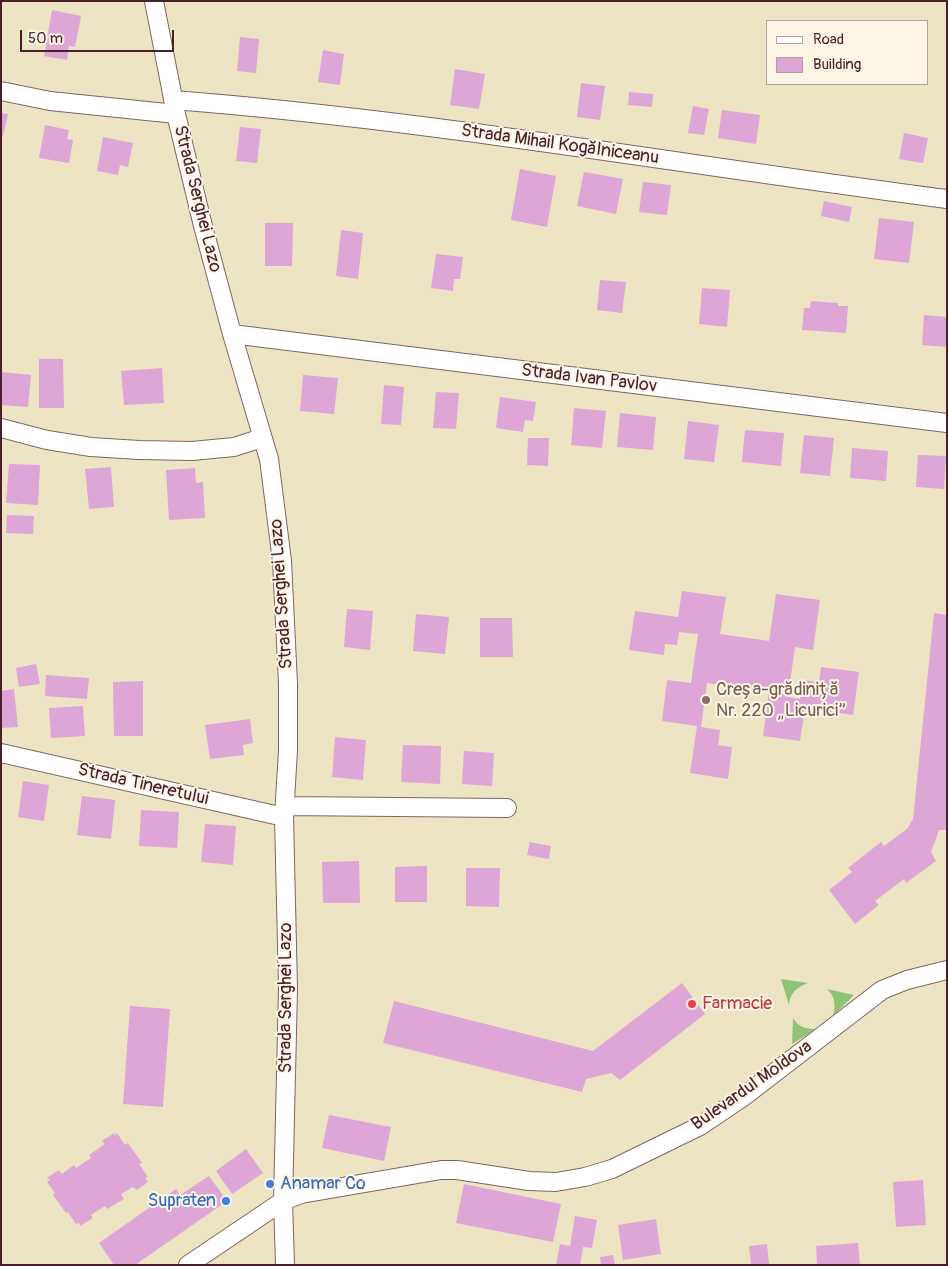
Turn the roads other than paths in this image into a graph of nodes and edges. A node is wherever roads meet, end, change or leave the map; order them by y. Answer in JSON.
{"nodes":[{"id":1,"x":154,"y":1,"type":"edge"},
{"id":2,"x":1,"y":91,"type":"edge"},
{"id":3,"x":174,"y":107,"type":"junction"},
{"id":4,"x":947,"y":200,"type":"edge"},
{"id":5,"x":232,"y":334,"type":"junction"},
{"id":6,"x":947,"y":423,"type":"edge"},
{"id":7,"x":1,"y":428,"type":"edge"},
{"id":8,"x":262,"y":438,"type":"junction"},
{"id":9,"x":1,"y":753,"type":"edge"},
{"id":10,"x":507,"y":808,"type":"dead end"},
{"id":11,"x":285,"y":811,"type":"junction"},
{"id":12,"x":947,"y":970,"type":"edge"},
{"id":13,"x":282,"y":1201,"type":"junction"},
{"id":14,"x":188,"y":1265,"type":"edge"},
{"id":15,"x":285,"y":1265,"type":"edge"}],
"edges":[{"from":1,"to":3,"type":"street","name":"Strada Serghei Lazo"},
{"from":2,"to":3,"type":"street","name":"Strada Mihail Kogălniceanu"},
{"from":3,"to":4,"type":"street","name":"Strada Mihail Kogălniceanu"},
{"from":3,"to":5,"type":"street","name":"Strada Serghei Lazo"},
{"from":5,"to":6,"type":"street","name":"Strada Ivan Pavlov"},
{"from":5,"to":8,"type":"street","name":"Strada Serghei Lazo"},
{"from":7,"to":8,"type":"street"},
{"from":8,"to":11,"type":"street","name":"Strada Serghei Lazo"},
{"from":9,"to":11,"type":"street","name":"Strada Tineretului"},
{"from":10,"to":11,"type":"street","name":"Strada Tineretului"},
{"from":11,"to":13,"type":"street","name":"Strada Serghei Lazo"},
{"from":12,"to":13,"type":"street","name":"Bulevardul Moldova"},
{"from":13,"to":14,"type":"street"},
{"from":13,"to":15,"type":"street","name":"Strada Serghei Lazo"}]}
